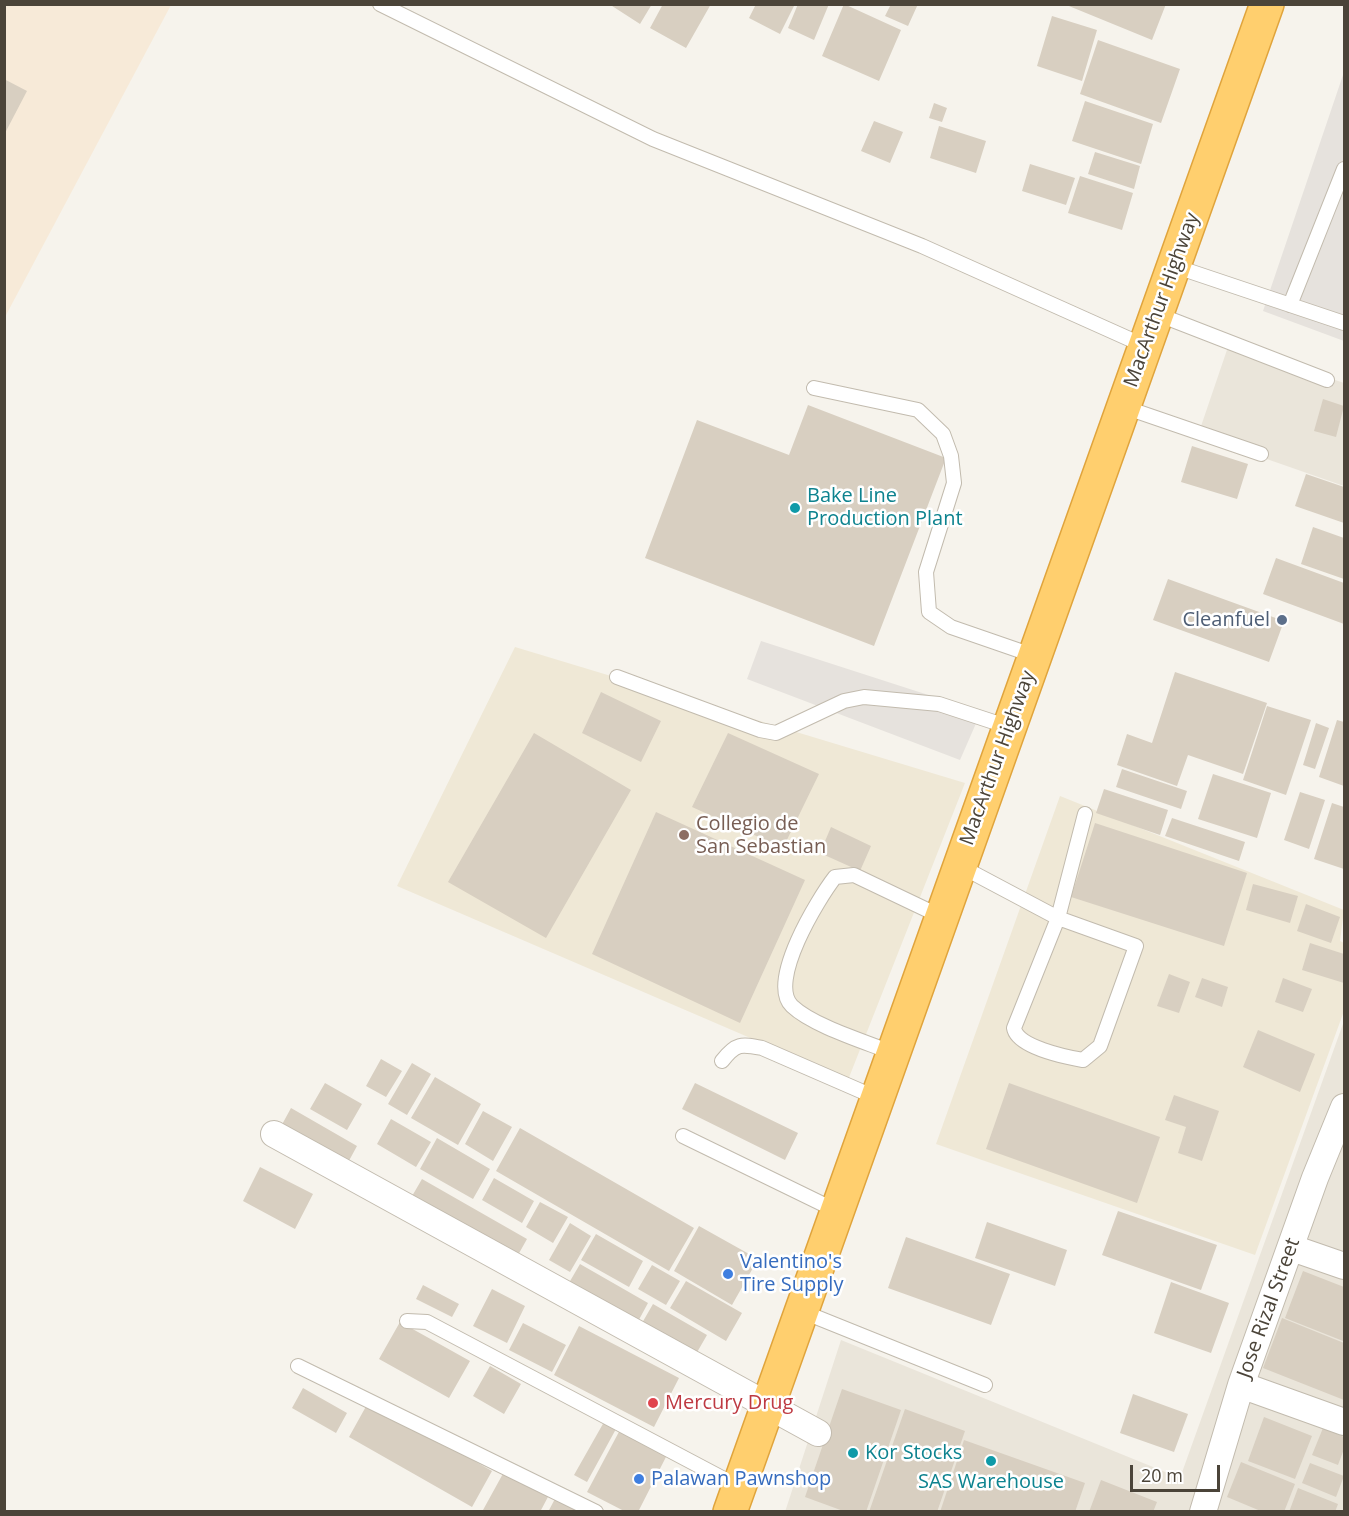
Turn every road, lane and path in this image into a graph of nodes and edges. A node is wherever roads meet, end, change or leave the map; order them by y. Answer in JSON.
{"nodes":[{"id":1,"x":380,"y":4,"type":"edge"},
{"id":2,"x":1267,"y":4,"type":"edge"},
{"id":3,"x":1344,"y":169,"type":"edge"},
{"id":4,"x":1174,"y":266,"type":"junction"},
{"id":5,"x":1290,"y":305,"type":"junction"},
{"id":6,"x":1157,"y":314,"type":"junction"},
{"id":7,"x":1344,"y":323,"type":"edge"},
{"id":8,"x":1145,"y":346,"type":"junction"},
{"id":9,"x":1327,"y":380,"type":"dead end"},
{"id":10,"x":814,"y":388,"type":"dead end"},
{"id":11,"x":1124,"y":407,"type":"junction"},
{"id":12,"x":1261,"y":454,"type":"dead end"},
{"id":13,"x":1035,"y":656,"type":"junction"},
{"id":14,"x":617,"y":677,"type":"dead end"},
{"id":15,"x":1010,"y":727,"type":"junction"},
{"id":16,"x":1085,"y":814,"type":"dead end"},
{"id":17,"x":960,"y":866,"type":"junction"},
{"id":18,"x":942,"y":917,"type":"junction"},
{"id":19,"x":1058,"y":918,"type":"junction"},
{"id":20,"x":893,"y":1053,"type":"junction"},
{"id":21,"x":723,"y":1061,"type":"dead end"},
{"id":22,"x":877,"y":1098,"type":"junction"},
{"id":23,"x":1343,"y":1119,"type":"edge"},
{"id":24,"x":274,"y":1134,"type":"dead end"},
{"id":25,"x":683,"y":1136,"type":"dead end"},
{"id":26,"x":837,"y":1211,"type":"junction"},
{"id":27,"x":1292,"y":1248,"type":"junction"},
{"id":28,"x":1344,"y":1266,"type":"edge"},
{"id":29,"x":801,"y":1311,"type":"junction"},
{"id":30,"x":407,"y":1321,"type":"dead end"},
{"id":31,"x":298,"y":1366,"type":"dead end"},
{"id":32,"x":985,"y":1385,"type":"dead end"},
{"id":33,"x":1241,"y":1385,"type":"junction"},
{"id":34,"x":767,"y":1406,"type":"junction"},
{"id":35,"x":1344,"y":1422,"type":"edge"},
{"id":36,"x":818,"y":1433,"type":"dead end"},
{"id":37,"x":734,"y":1499,"type":"edge"},
{"id":38,"x":596,"y":1512,"type":"edge"},
{"id":39,"x":1203,"y":1512,"type":"edge"}],
"edges":[{"from":1,"to":8,"type":"lane"},
{"from":2,"to":4,"type":"highway","name":"MacArthur Highway"},
{"from":3,"to":5,"type":"lane"},
{"from":4,"to":5,"type":"lane"},
{"from":4,"to":6,"type":"highway","name":"MacArthur Highway"},
{"from":5,"to":7,"type":"lane"},
{"from":6,"to":8,"type":"highway","name":"MacArthur Highway"},
{"from":6,"to":9,"type":"lane"},
{"from":8,"to":11,"type":"highway","name":"MacArthur Highway"},
{"from":10,"to":13,"type":"lane"},
{"from":11,"to":12,"type":"lane"},
{"from":11,"to":13,"type":"highway","name":"MacArthur Highway"},
{"from":13,"to":15,"type":"highway","name":"MacArthur Highway"},
{"from":14,"to":15,"type":"lane"},
{"from":15,"to":17,"type":"highway","name":"MacArthur Highway"},
{"from":16,"to":19,"type":"lane"},
{"from":17,"to":18,"type":"highway","name":"MacArthur Highway"},
{"from":17,"to":19,"type":"lane"},
{"from":18,"to":20,"type":"highway","name":"MacArthur Highway"},
{"from":18,"to":20,"type":"lane"},
{"from":19,"to":19,"type":"lane"},
{"from":20,"to":22,"type":"highway","name":"MacArthur Highway"},
{"from":21,"to":22,"type":"lane"},
{"from":22,"to":26,"type":"highway","name":"MacArthur Highway"},
{"from":23,"to":27,"type":"street","name":"Jose Rizal Street"},
{"from":24,"to":34,"type":"street"},
{"from":25,"to":26,"type":"lane"},
{"from":26,"to":29,"type":"highway","name":"MacArthur Highway"},
{"from":27,"to":28,"type":"street"},
{"from":27,"to":33,"type":"street","name":"Jose Rizal Street"},
{"from":29,"to":32,"type":"lane"},
{"from":29,"to":34,"type":"highway","name":"MacArthur Highway"},
{"from":30,"to":37,"type":"lane"},
{"from":31,"to":38,"type":"lane"},
{"from":33,"to":35,"type":"street"},
{"from":33,"to":39,"type":"street","name":"Jose Rizal Street"},
{"from":34,"to":36,"type":"street"},
{"from":34,"to":37,"type":"highway","name":"MacArthur Highway"}]}
